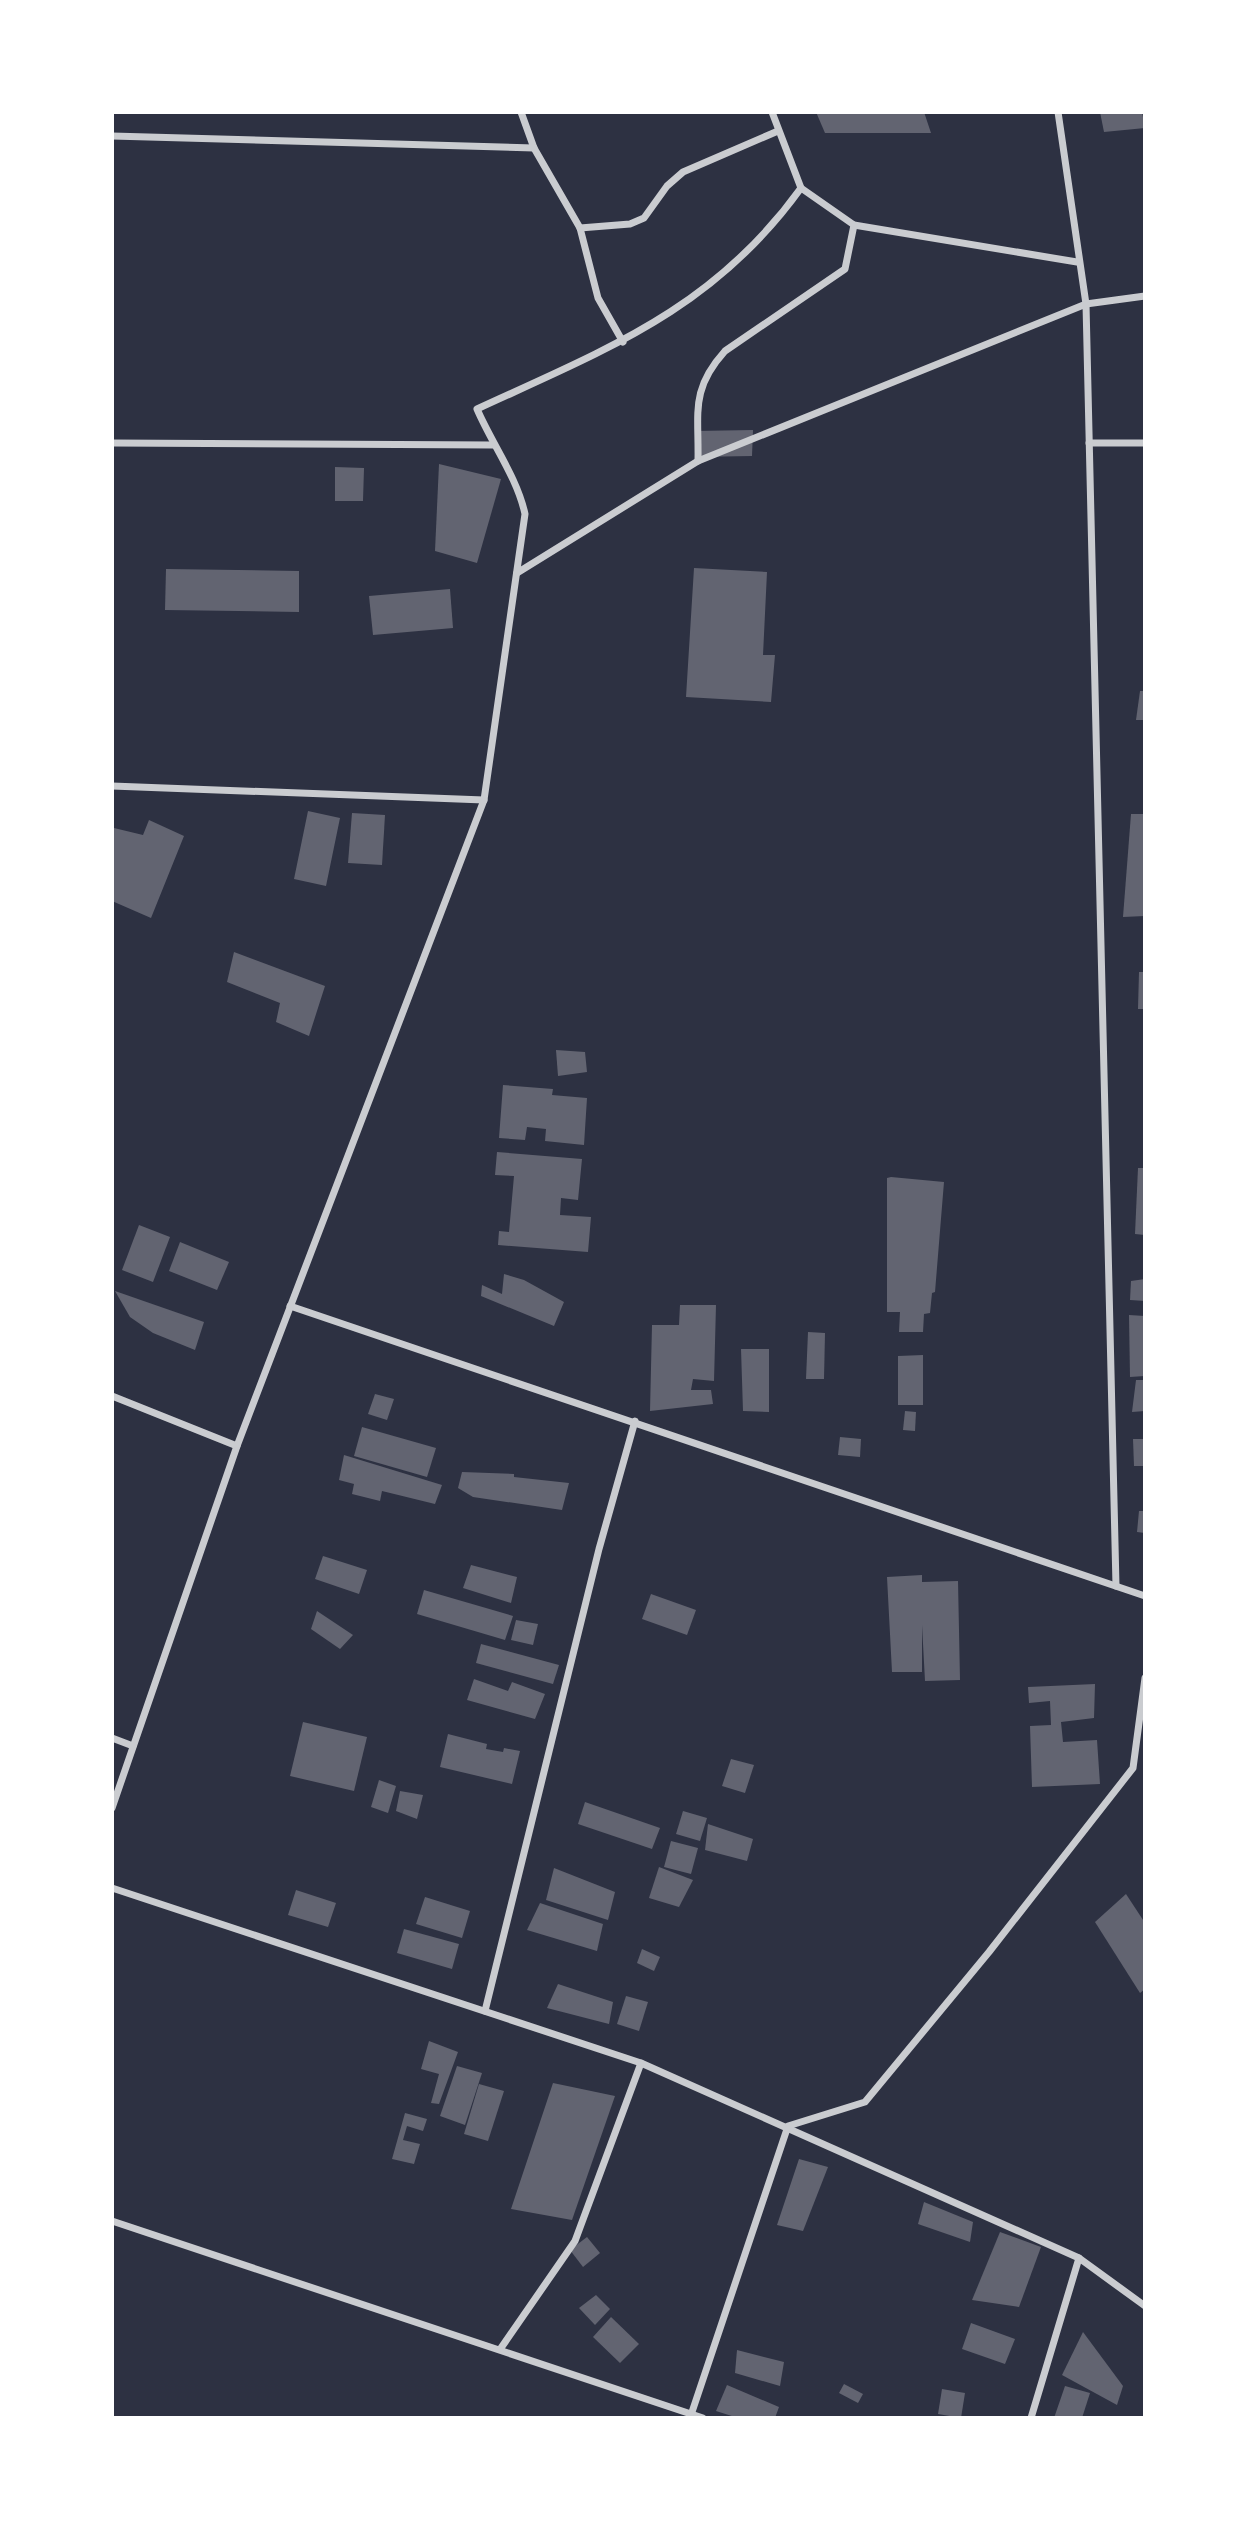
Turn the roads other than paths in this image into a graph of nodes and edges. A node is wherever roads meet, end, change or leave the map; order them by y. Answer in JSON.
{"nodes":[{"id":1,"x":521,"y":112,"type":"edge"},
{"id":2,"x":772,"y":112,"type":"edge"},
{"id":3,"x":1058,"y":112,"type":"edge"},
{"id":4,"x":778,"y":131,"type":"junction"},
{"id":5,"x":112,"y":136,"type":"edge"},
{"id":6,"x":534,"y":148,"type":"junction"},
{"id":7,"x":801,"y":188,"type":"junction"},
{"id":8,"x":854,"y":225,"type":"junction"},
{"id":9,"x":580,"y":228,"type":"junction"},
{"id":10,"x":1077,"y":262,"type":"junction"},
{"id":11,"x":1145,"y":296,"type":"edge"},
{"id":12,"x":1086,"y":304,"type":"junction"},
{"id":13,"x":623,"y":342,"type":"junction"},
{"id":14,"x":112,"y":443,"type":"edge"},
{"id":15,"x":1089,"y":443,"type":"junction"},
{"id":16,"x":1145,"y":443,"type":"edge"},
{"id":17,"x":493,"y":445,"type":"junction"},
{"id":18,"x":698,"y":461,"type":"junction"},
{"id":19,"x":517,"y":573,"type":"junction"},
{"id":20,"x":112,"y":786,"type":"edge"},
{"id":21,"x":484,"y":800,"type":"junction"},
{"id":22,"x":290,"y":1307,"type":"junction"},
{"id":23,"x":112,"y":1396,"type":"edge"},
{"id":24,"x":635,"y":1421,"type":"junction"},
{"id":25,"x":237,"y":1446,"type":"junction"},
{"id":26,"x":1116,"y":1586,"type":"junction"},
{"id":27,"x":1145,"y":1596,"type":"edge"},
{"id":28,"x":1145,"y":1678,"type":"edge"},
{"id":29,"x":112,"y":1738,"type":"edge"},
{"id":30,"x":133,"y":1746,"type":"junction"},
{"id":31,"x":112,"y":1808,"type":"edge"},
{"id":32,"x":112,"y":1888,"type":"edge"},
{"id":33,"x":485,"y":2011,"type":"junction"},
{"id":34,"x":641,"y":2063,"type":"junction"},
{"id":35,"x":788,"y":2126,"type":"junction"},
{"id":36,"x":112,"y":2221,"type":"edge"},
{"id":37,"x":1079,"y":2258,"type":"junction"},
{"id":38,"x":1145,"y":2306,"type":"edge"},
{"id":39,"x":501,"y":2348,"type":"junction"},
{"id":40,"x":691,"y":2416,"type":"edge"},
{"id":41,"x":703,"y":2418,"type":"edge"},
{"id":42,"x":1031,"y":2418,"type":"edge"}],
"edges":[{"from":1,"to":6,"type":"street"},
{"from":2,"to":4,"type":"street"},
{"from":3,"to":10,"type":"street"},
{"from":4,"to":7,"type":"street"},
{"from":4,"to":9,"type":"street"},
{"from":5,"to":6,"type":"street"},
{"from":6,"to":9,"type":"street"},
{"from":7,"to":8,"type":"street"},
{"from":7,"to":13,"type":"street"},
{"from":8,"to":10,"type":"street"},
{"from":8,"to":18,"type":"street"},
{"from":9,"to":13,"type":"street"},
{"from":10,"to":12,"type":"street"},
{"from":11,"to":12,"type":"street"},
{"from":12,"to":15,"type":"street"},
{"from":12,"to":18,"type":"street"},
{"from":13,"to":17,"type":"street"},
{"from":14,"to":17,"type":"street"},
{"from":15,"to":16,"type":"street"},
{"from":15,"to":26,"type":"street"},
{"from":17,"to":19,"type":"street"},
{"from":18,"to":19,"type":"street"},
{"from":19,"to":21,"type":"street"},
{"from":20,"to":21,"type":"street"},
{"from":21,"to":22,"type":"street"},
{"from":22,"to":24,"type":"street"},
{"from":22,"to":25,"type":"street"},
{"from":23,"to":25,"type":"street"},
{"from":24,"to":26,"type":"street"},
{"from":24,"to":33,"type":"street"},
{"from":25,"to":30,"type":"street"},
{"from":26,"to":27,"type":"street"},
{"from":28,"to":35,"type":"street"},
{"from":29,"to":30,"type":"street"},
{"from":30,"to":31,"type":"street"},
{"from":32,"to":33,"type":"street"},
{"from":33,"to":34,"type":"street"},
{"from":34,"to":35,"type":"street"},
{"from":34,"to":39,"type":"street"},
{"from":35,"to":37,"type":"street"},
{"from":35,"to":40,"type":"street"},
{"from":36,"to":39,"type":"street"},
{"from":37,"to":38,"type":"street"},
{"from":37,"to":42,"type":"street"},
{"from":39,"to":40,"type":"street"},
{"from":40,"to":41,"type":"street"}]}
